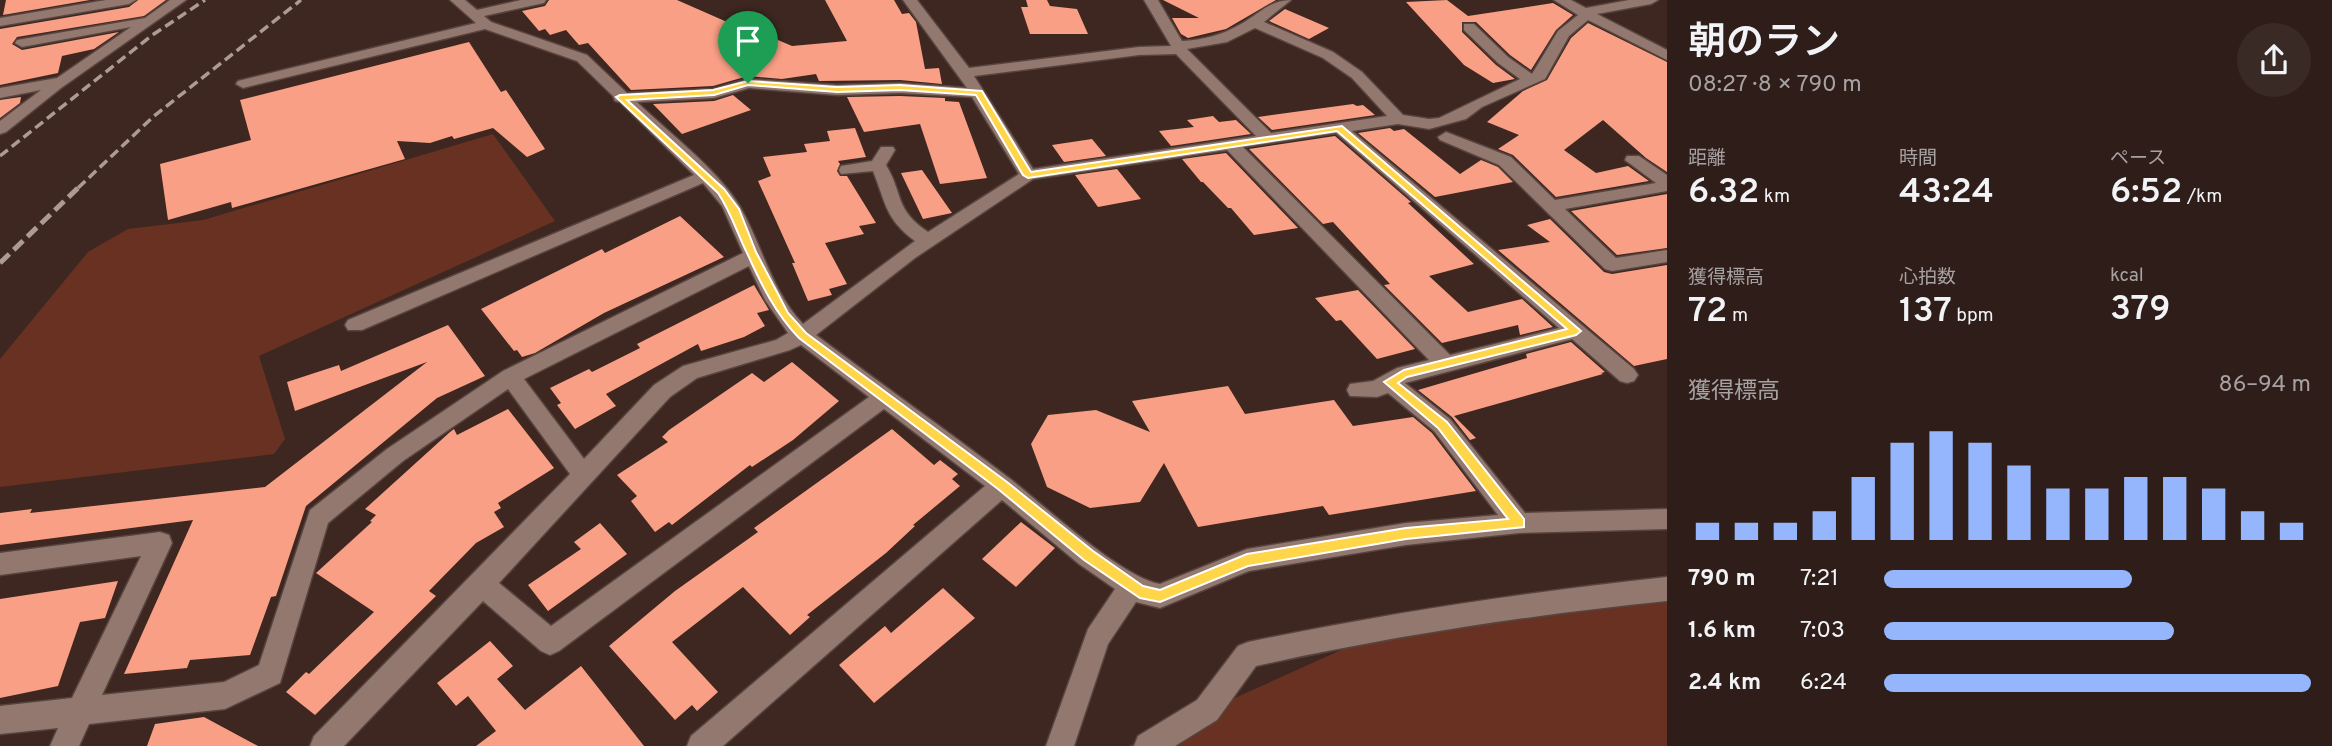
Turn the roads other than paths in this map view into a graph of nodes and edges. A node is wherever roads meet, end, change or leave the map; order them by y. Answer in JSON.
{"nodes":[{"id":1,"x":129,"y":0,"type":"edge"},
{"id":2,"x":179,"y":0,"type":"edge"},
{"id":3,"x":457,"y":0,"type":"edge"},
{"id":4,"x":539,"y":0,"type":"edge"},
{"id":5,"x":910,"y":0,"type":"edge"},
{"id":6,"x":1151,"y":0,"type":"edge"},
{"id":7,"x":1284,"y":0,"type":"edge"},
{"id":8,"x":1561,"y":0,"type":"edge"},
{"id":9,"x":1651,"y":0,"type":"edge"},
{"id":10,"x":1588,"y":14,"type":"junction"},
{"id":11,"x":151,"y":19,"type":"junction"},
{"id":12,"x":480,"y":20,"type":"junction"},
{"id":13,"x":0,"y":22,"type":"edge"},
{"id":14,"x":1255,"y":23,"type":"junction"},
{"id":15,"x":1469,"y":27,"type":"dead end"},
{"id":16,"x":22,"y":43,"type":"dead end"},
{"id":17,"x":1179,"y":47,"type":"junction"},
{"id":18,"x":1667,"y":57,"type":"edge"},
{"id":19,"x":965,"y":73,"type":"junction"},
{"id":20,"x":1531,"y":80,"type":"junction"},
{"id":21,"x":62,"y":81,"type":"junction"},
{"id":22,"x":243,"y":84,"type":"dead end"},
{"id":23,"x":0,"y":93,"type":"edge"},
{"id":24,"x":979,"y":93,"type":"junction"},
{"id":25,"x":620,"y":97,"type":"junction"},
{"id":26,"x":1398,"y":119,"type":"junction"},
{"id":27,"x":1339,"y":128,"type":"junction"},
{"id":28,"x":0,"y":129,"type":"edge"},
{"id":29,"x":1446,"y":137,"type":"dead end"},
{"id":30,"x":1268,"y":139,"type":"junction"},
{"id":31,"x":1230,"y":144,"type":"junction"},
{"id":32,"x":1633,"y":160,"type":"dead end"},
{"id":33,"x":847,"y":170,"type":"dead end"},
{"id":34,"x":1028,"y":175,"type":"junction"},
{"id":35,"x":706,"y":176,"type":"junction"},
{"id":36,"x":1667,"y":184,"type":"edge"},
{"id":37,"x":1552,"y":206,"type":"junction"},
{"id":38,"x":927,"y":240,"type":"junction"},
{"id":39,"x":753,"y":256,"type":"junction"},
{"id":40,"x":1665,"y":258,"type":"edge"},
{"id":41,"x":355,"y":325,"type":"dead end"},
{"id":42,"x":1576,"y":331,"type":"junction"},
{"id":43,"x":802,"y":335,"type":"junction"},
{"id":44,"x":1444,"y":363,"type":"junction"},
{"id":45,"x":1627,"y":374,"type":"dead end"},
{"id":46,"x":510,"y":377,"type":"junction"},
{"id":47,"x":1389,"y":382,"type":"junction"},
{"id":48,"x":1358,"y":390,"type":"dead end"},
{"id":49,"x":883,"y":398,"type":"junction"},
{"id":50,"x":583,"y":475,"type":"junction"},
{"id":51,"x":1002,"y":486,"type":"junction"},
{"id":52,"x":1667,"y":519,"type":"edge"},
{"id":53,"x":1519,"y":523,"type":"junction"},
{"id":54,"x":0,"y":564,"type":"edge"},
{"id":55,"x":482,"y":584,"type":"junction"},
{"id":56,"x":1132,"y":586,"type":"junction"},
{"id":57,"x":1667,"y":589,"type":"edge"},
{"id":58,"x":81,"y":709,"type":"junction"},
{"id":59,"x":0,"y":720,"type":"edge"},
{"id":60,"x":326,"y":745,"type":"edge"},
{"id":61,"x":64,"y":746,"type":"edge"},
{"id":62,"x":701,"y":746,"type":"edge"},
{"id":63,"x":1060,"y":746,"type":"edge"},
{"id":64,"x":1148,"y":746,"type":"edge"}],
"edges":[{"from":1,"to":13,"type":"street"},
{"from":2,"to":11,"type":"street"},
{"from":3,"to":12,"type":"street"},
{"from":4,"to":12,"type":"street"},
{"from":5,"to":19,"type":"street"},
{"from":6,"to":17,"type":"street"},
{"from":7,"to":14,"type":"street"},
{"from":8,"to":10,"type":"street"},
{"from":9,"to":10,"type":"street"},
{"from":10,"to":18,"type":"street"},
{"from":10,"to":20,"type":"street"},
{"from":11,"to":16,"type":"street"},
{"from":11,"to":21,"type":"street"},
{"from":12,"to":22,"type":"street"},
{"from":12,"to":25,"type":"street"},
{"from":14,"to":17,"type":"street"},
{"from":14,"to":26,"type":"street"},
{"from":15,"to":20,"type":"street"},
{"from":17,"to":19,"type":"street"},
{"from":17,"to":30,"type":"street"},
{"from":19,"to":24,"type":"street"},
{"from":20,"to":26,"type":"street"},
{"from":21,"to":23,"type":"street"},
{"from":21,"to":28,"type":"street"},
{"from":24,"to":25,"type":"street"},
{"from":24,"to":34,"type":"street"},
{"from":25,"to":35,"type":"street"},
{"from":26,"to":27,"type":"street"},
{"from":27,"to":30,"type":"street"},
{"from":27,"to":42,"type":"street"},
{"from":29,"to":37,"type":"street"},
{"from":30,"to":31,"type":"street"},
{"from":31,"to":34,"type":"street"},
{"from":31,"to":44,"type":"street"},
{"from":32,"to":36,"type":"street"},
{"from":33,"to":38,"type":"street"},
{"from":34,"to":38,"type":"street"},
{"from":35,"to":39,"type":"street"},
{"from":35,"to":41,"type":"street"},
{"from":36,"to":37,"type":"street"},
{"from":37,"to":40,"type":"street"},
{"from":38,"to":43,"type":"street"},
{"from":39,"to":43,"type":"street"},
{"from":39,"to":46,"type":"street"},
{"from":42,"to":44,"type":"street"},
{"from":42,"to":45,"type":"street"},
{"from":43,"to":49,"type":"street"},
{"from":43,"to":50,"type":"street"},
{"from":44,"to":47,"type":"street"},
{"from":46,"to":50,"type":"street"},
{"from":46,"to":58,"type":"street"},
{"from":47,"to":48,"type":"street"},
{"from":47,"to":53,"type":"street"},
{"from":49,"to":51,"type":"street"},
{"from":49,"to":55,"type":"street"},
{"from":50,"to":55,"type":"street"},
{"from":51,"to":56,"type":"street"},
{"from":51,"to":62,"type":"street"},
{"from":52,"to":53,"type":"street"},
{"from":53,"to":56,"type":"street"},
{"from":54,"to":58,"type":"street"},
{"from":55,"to":60,"type":"street"},
{"from":56,"to":63,"type":"street"},
{"from":57,"to":64,"type":"street"},
{"from":58,"to":59,"type":"street"},
{"from":58,"to":61,"type":"street"}]}
